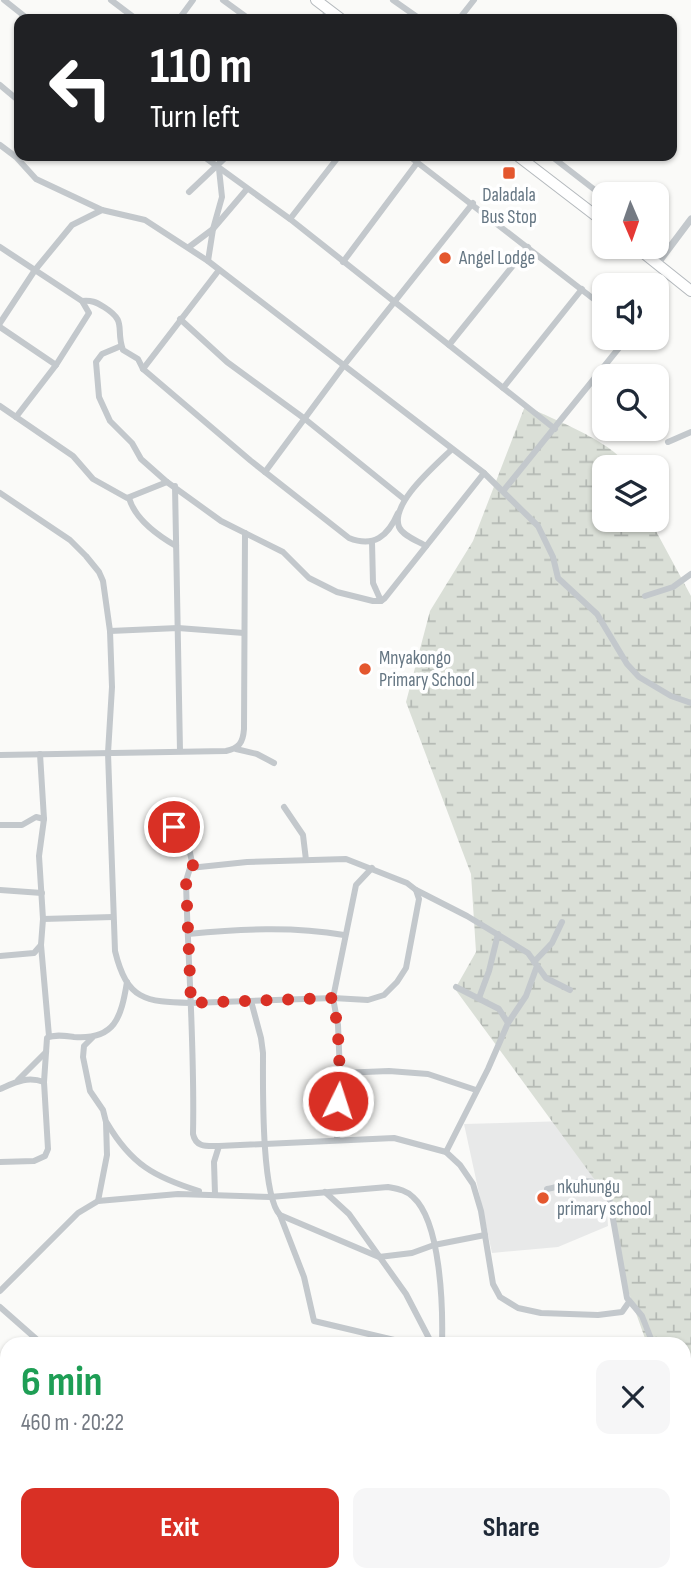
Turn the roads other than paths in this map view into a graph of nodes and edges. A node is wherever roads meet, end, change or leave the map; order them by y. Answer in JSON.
{"nodes":[{"id":1,"x":4,"y":0,"type":"edge"},
{"id":2,"x":111,"y":0,"type":"edge"},
{"id":3,"x":223,"y":0,"type":"edge"},
{"id":4,"x":316,"y":0,"type":"edge"},
{"id":5,"x":393,"y":0,"type":"edge"},
{"id":6,"x":474,"y":0,"type":"edge"},
{"id":7,"x":330,"y":11,"type":"junction"},
{"id":8,"x":22,"y":14,"type":"edge"},
{"id":9,"x":129,"y":14,"type":"edge"},
{"id":10,"x":241,"y":14,"type":"edge"},
{"id":11,"x":327,"y":14,"type":"edge"},
{"id":12,"x":334,"y":14,"type":"edge"},
{"id":13,"x":413,"y":14,"type":"edge"},
{"id":14,"x":463,"y":14,"type":"edge"},
{"id":15,"x":0,"y":85,"type":"edge"},
{"id":16,"x":14,"y":97,"type":"edge"},
{"id":17,"x":0,"y":145,"type":"edge"},
{"id":18,"x":14,"y":156,"type":"edge"},
{"id":19,"x":19,"y":161,"type":"edge"},
{"id":20,"x":209,"y":161,"type":"edge"},
{"id":21,"x":223,"y":161,"type":"edge"},
{"id":22,"x":335,"y":161,"type":"edge"},
{"id":23,"x":415,"y":161,"type":"edge"},
{"id":24,"x":525,"y":161,"type":"edge"},
{"id":25,"x":557,"y":161,"type":"edge"},
{"id":26,"x":417,"y":163,"type":"junction"},
{"id":27,"x":218,"y":168,"type":"junction"},
{"id":28,"x":592,"y":188,"type":"edge"},
{"id":29,"x":247,"y":189,"type":"junction"},
{"id":30,"x":189,"y":192,"type":"dead end"},
{"id":31,"x":473,"y":203,"type":"junction"},
{"id":32,"x":102,"y":210,"type":"junction"},
{"id":33,"x":592,"y":213,"type":"edge"},
{"id":34,"x":290,"y":219,"type":"junction"},
{"id":35,"x":691,"y":219,"type":"edge"},
{"id":36,"x":213,"y":229,"type":"junction"},
{"id":37,"x":0,"y":247,"type":"edge"},
{"id":38,"x":189,"y":247,"type":"junction"},
{"id":39,"x":528,"y":247,"type":"junction"},
{"id":40,"x":670,"y":248,"type":"joint"},
{"id":41,"x":652,"y":259,"type":"edge"},
{"id":42,"x":208,"y":261,"type":"junction"},
{"id":43,"x":343,"y":262,"type":"junction"},
{"id":44,"x":658,"y":263,"type":"junction"},
{"id":45,"x":35,"y":270,"type":"junction"},
{"id":46,"x":219,"y":270,"type":"junction"},
{"id":47,"x":582,"y":289,"type":"junction"},
{"id":48,"x":691,"y":291,"type":"edge"},
{"id":49,"x":592,"y":297,"type":"edge"},
{"id":50,"x":82,"y":301,"type":"junction"},
{"id":51,"x":394,"y":302,"type":"junction"},
{"id":52,"x":180,"y":318,"type":"junction"},
{"id":53,"x":0,"y":325,"type":"edge"},
{"id":54,"x":121,"y":345,"type":"junction"},
{"id":55,"x":449,"y":345,"type":"junction"},
{"id":56,"x":618,"y":350,"type":"edge"},
{"id":57,"x":345,"y":364,"type":"junction"},
{"id":58,"x":56,"y":365,"type":"junction"},
{"id":59,"x":143,"y":369,"type":"junction"},
{"id":60,"x":503,"y":388,"type":"junction"},
{"id":61,"x":0,"y":406,"type":"edge"},
{"id":62,"x":16,"y":417,"type":"junction"},
{"id":63,"x":305,"y":419,"type":"junction"},
{"id":64,"x":555,"y":429,"type":"junction"},
{"id":65,"x":691,"y":432,"type":"edge"},
{"id":66,"x":668,"y":442,"type":"dead end"},
{"id":67,"x":452,"y":449,"type":"junction"},
{"id":68,"x":265,"y":472,"type":"junction"},
{"id":69,"x":484,"y":473,"type":"junction"},
{"id":70,"x":167,"y":482,"type":"junction"},
{"id":71,"x":175,"y":486,"type":"junction"},
{"id":72,"x":503,"y":490,"type":"junction"},
{"id":73,"x":0,"y":493,"type":"edge"},
{"id":74,"x":129,"y":498,"type":"junction"},
{"id":75,"x":404,"y":499,"type":"junction"},
{"id":76,"x":398,"y":513,"type":"junction"},
{"id":77,"x":244,"y":533,"type":"junction"},
{"id":78,"x":372,"y":542,"type":"junction"},
{"id":79,"x":176,"y":546,"type":"junction"},
{"id":80,"x":426,"y":546,"type":"junction"},
{"id":81,"x":691,"y":574,"type":"edge"},
{"id":82,"x":645,"y":596,"type":"dead end"},
{"id":83,"x":381,"y":601,"type":"junction"},
{"id":84,"x":178,"y":628,"type":"junction"},
{"id":85,"x":110,"y":631,"type":"junction"},
{"id":86,"x":244,"y":633,"type":"junction"},
{"id":87,"x":691,"y":703,"type":"edge"},
{"id":88,"x":236,"y":749,"type":"junction"},
{"id":89,"x":180,"y":751,"type":"junction"},
{"id":90,"x":108,"y":753,"type":"junction"},
{"id":91,"x":40,"y":754,"type":"junction"},
{"id":92,"x":0,"y":755,"type":"edge"},
{"id":93,"x":274,"y":762,"type":"dead end"},
{"id":94,"x":284,"y":807,"type":"dead end"},
{"id":95,"x":166,"y":808,"type":"dead end"},
{"id":96,"x":44,"y":819,"type":"junction"},
{"id":97,"x":0,"y":825,"type":"edge"},
{"id":98,"x":306,"y":860,"type":"junction"},
{"id":99,"x":193,"y":867,"type":"junction"},
{"id":100,"x":372,"y":868,"type":"junction"},
{"id":101,"x":0,"y":890,"type":"edge"},
{"id":102,"x":416,"y":890,"type":"junction"},
{"id":103,"x":42,"y":893,"type":"junction"},
{"id":104,"x":113,"y":917,"type":"junction"},
{"id":105,"x":43,"y":919,"type":"junction"},
{"id":106,"x":562,"y":922,"type":"dead end"},
{"id":107,"x":188,"y":934,"type":"junction"},
{"id":108,"x":498,"y":934,"type":"junction"},
{"id":109,"x":344,"y":935,"type":"junction"},
{"id":110,"x":41,"y":944,"type":"junction"},
{"id":111,"x":0,"y":956,"type":"edge"},
{"id":112,"x":536,"y":964,"type":"junction"},
{"id":113,"x":127,"y":982,"type":"junction"},
{"id":114,"x":456,"y":987,"type":"dead end"},
{"id":115,"x":570,"y":990,"type":"dead end"},
{"id":116,"x":137,"y":993,"type":"junction"},
{"id":117,"x":333,"y":998,"type":"junction"},
{"id":118,"x":479,"y":998,"type":"junction"},
{"id":119,"x":251,"y":1000,"type":"junction"},
{"id":120,"x":124,"y":1003,"type":"junction"},
{"id":121,"x":191,"y":1003,"type":"junction"},
{"id":122,"x":508,"y":1023,"type":"junction"},
{"id":123,"x":49,"y":1036,"type":"junction"},
{"id":124,"x":92,"y":1038,"type":"junction"},
{"id":125,"x":46,"y":1052,"type":"junction"},
{"id":126,"x":340,"y":1073,"type":"junction"},
{"id":127,"x":18,"y":1080,"type":"junction"},
{"id":128,"x":44,"y":1083,"type":"junction"},
{"id":129,"x":0,"y":1089,"type":"edge"},
{"id":130,"x":476,"y":1090,"type":"junction"},
{"id":131,"x":106,"y":1122,"type":"junction"},
{"id":132,"x":337,"y":1140,"type":"junction"},
{"id":133,"x":266,"y":1143,"type":"junction"},
{"id":134,"x":219,"y":1146,"type":"junction"},
{"id":135,"x":446,"y":1152,"type":"junction"},
{"id":136,"x":0,"y":1162,"type":"edge"},
{"id":137,"x":547,"y":1189,"type":"dead end"},
{"id":138,"x":325,"y":1192,"type":"junction"},
{"id":139,"x":211,"y":1194,"type":"junction"},
{"id":140,"x":270,"y":1197,"type":"junction"},
{"id":141,"x":97,"y":1201,"type":"junction"},
{"id":142,"x":280,"y":1215,"type":"junction"},
{"id":143,"x":485,"y":1235,"type":"junction"},
{"id":144,"x":434,"y":1245,"type":"junction"},
{"id":145,"x":379,"y":1257,"type":"junction"},
{"id":146,"x":0,"y":1291,"type":"edge"},
{"id":147,"x":629,"y":1302,"type":"junction"},
{"id":148,"x":0,"y":1307,"type":"edge"},
{"id":149,"x":34,"y":1337,"type":"edge"},
{"id":150,"x":381,"y":1337,"type":"edge"},
{"id":151,"x":428,"y":1337,"type":"edge"},
{"id":152,"x":442,"y":1337,"type":"edge"},
{"id":153,"x":650,"y":1337,"type":"edge"}],
"edges":[{"from":1,"to":8,"type":"street"},
{"from":2,"to":9,"type":"street"},
{"from":3,"to":10,"type":"street"},
{"from":4,"to":7,"type":"highway"},
{"from":5,"to":13,"type":"street"},
{"from":6,"to":14,"type":"street"},
{"from":7,"to":11,"type":"street"},
{"from":7,"to":12,"type":"highway"},
{"from":15,"to":16,"type":"street"},
{"from":17,"to":18,"type":"street"},
{"from":19,"to":32,"type":"street"},
{"from":20,"to":27,"type":"street"},
{"from":21,"to":27,"type":"street"},
{"from":22,"to":34,"type":"street"},
{"from":23,"to":26,"type":"street"},
{"from":24,"to":33,"type":"highway"},
{"from":25,"to":28,"type":"street"},
{"from":26,"to":31,"type":"street"},
{"from":26,"to":43,"type":"street"},
{"from":27,"to":29,"type":"street"},
{"from":27,"to":30,"type":"street"},
{"from":27,"to":36,"type":"street"},
{"from":29,"to":34,"type":"street"},
{"from":29,"to":36,"type":"street"},
{"from":31,"to":39,"type":"street"},
{"from":31,"to":51,"type":"street"},
{"from":32,"to":38,"type":"street"},
{"from":32,"to":45,"type":"street"},
{"from":34,"to":43,"type":"street"},
{"from":35,"to":40,"type":"street"},
{"from":36,"to":38,"type":"street"},
{"from":36,"to":42,"type":"street"},
{"from":37,"to":45,"type":"street"},
{"from":38,"to":42,"type":"street"},
{"from":39,"to":47,"type":"street"},
{"from":39,"to":55,"type":"street"},
{"from":40,"to":44,"type":"street"},
{"from":41,"to":44,"type":"highway"},
{"from":42,"to":46,"type":"street"},
{"from":43,"to":51,"type":"street"},
{"from":44,"to":48,"type":"highway"},
{"from":45,"to":50,"type":"street"},
{"from":45,"to":53,"type":"street"},
{"from":46,"to":52,"type":"street"},
{"from":46,"to":57,"type":"street"},
{"from":47,"to":49,"type":"street"},
{"from":47,"to":60,"type":"street"},
{"from":50,"to":54,"type":"street"},
{"from":50,"to":58,"type":"street"},
{"from":51,"to":55,"type":"street"},
{"from":51,"to":57,"type":"street"},
{"from":52,"to":59,"type":"street"},
{"from":52,"to":63,"type":"street"},
{"from":53,"to":58,"type":"street"},
{"from":54,"to":59,"type":"street"},
{"from":54,"to":70,"type":"street"},
{"from":55,"to":60,"type":"street"},
{"from":56,"to":64,"type":"street"},
{"from":57,"to":63,"type":"street"},
{"from":57,"to":67,"type":"street"},
{"from":58,"to":62,"type":"street"},
{"from":59,"to":68,"type":"street"},
{"from":60,"to":64,"type":"street"},
{"from":61,"to":62,"type":"street"},
{"from":62,"to":74,"type":"street"},
{"from":63,"to":68,"type":"street"},
{"from":63,"to":75,"type":"street"},
{"from":64,"to":72,"type":"street"},
{"from":65,"to":66,"type":"street"},
{"from":67,"to":69,"type":"street"},
{"from":67,"to":75,"type":"street"},
{"from":68,"to":78,"type":"street"},
{"from":69,"to":72,"type":"street"},
{"from":69,"to":80,"type":"street"},
{"from":70,"to":71,"type":"street"},
{"from":70,"to":74,"type":"street"},
{"from":71,"to":77,"type":"street"},
{"from":71,"to":79,"type":"street"},
{"from":72,"to":87,"type":"street"},
{"from":73,"to":85,"type":"street"},
{"from":74,"to":79,"type":"street"},
{"from":75,"to":76,"type":"street"},
{"from":76,"to":78,"type":"street"},
{"from":76,"to":80,"type":"street"},
{"from":77,"to":83,"type":"street"},
{"from":77,"to":86,"type":"street"},
{"from":78,"to":83,"type":"street"},
{"from":79,"to":84,"type":"street"},
{"from":80,"to":83,"type":"street"},
{"from":81,"to":82,"type":"street"},
{"from":84,"to":85,"type":"street"},
{"from":84,"to":86,"type":"street"},
{"from":84,"to":89,"type":"street"},
{"from":85,"to":90,"type":"street"},
{"from":86,"to":88,"type":"street"},
{"from":88,"to":89,"type":"street"},
{"from":88,"to":93,"type":"street"},
{"from":89,"to":90,"type":"street"},
{"from":90,"to":91,"type":"street"},
{"from":90,"to":104,"type":"street"},
{"from":91,"to":92,"type":"street"},
{"from":91,"to":96,"type":"street"},
{"from":94,"to":98,"type":"street"},
{"from":95,"to":99,"type":"street"},
{"from":96,"to":97,"type":"street"},
{"from":96,"to":103,"type":"street"},
{"from":98,"to":99,"type":"street"},
{"from":98,"to":100,"type":"street"},
{"from":99,"to":107,"type":"street"},
{"from":100,"to":102,"type":"street"},
{"from":100,"to":109,"type":"street"},
{"from":101,"to":103,"type":"street"},
{"from":102,"to":108,"type":"street"},
{"from":102,"to":117,"type":"street"},
{"from":103,"to":105,"type":"street"},
{"from":104,"to":105,"type":"street"},
{"from":104,"to":113,"type":"street"},
{"from":105,"to":110,"type":"street"},
{"from":106,"to":112,"type":"street"},
{"from":107,"to":109,"type":"street"},
{"from":107,"to":121,"type":"street"},
{"from":108,"to":112,"type":"street"},
{"from":108,"to":118,"type":"street"},
{"from":109,"to":117,"type":"street"},
{"from":110,"to":111,"type":"street"},
{"from":110,"to":123,"type":"street"},
{"from":112,"to":115,"type":"street"},
{"from":112,"to":122,"type":"street"},
{"from":113,"to":116,"type":"street"},
{"from":113,"to":120,"type":"street"},
{"from":114,"to":118,"type":"street"},
{"from":116,"to":120,"type":"street"},
{"from":116,"to":121,"type":"street"},
{"from":117,"to":119,"type":"street"},
{"from":117,"to":126,"type":"street"},
{"from":118,"to":122,"type":"street"},
{"from":119,"to":121,"type":"street"},
{"from":119,"to":133,"type":"street"},
{"from":120,"to":124,"type":"street"},
{"from":121,"to":134,"type":"street"},
{"from":122,"to":130,"type":"street"},
{"from":123,"to":124,"type":"street"},
{"from":123,"to":125,"type":"street"},
{"from":124,"to":131,"type":"street"},
{"from":125,"to":127,"type":"street"},
{"from":125,"to":128,"type":"street"},
{"from":126,"to":130,"type":"street"},
{"from":126,"to":132,"type":"street"},
{"from":127,"to":128,"type":"street"},
{"from":127,"to":129,"type":"street"},
{"from":128,"to":136,"type":"street"},
{"from":130,"to":135,"type":"street"},
{"from":131,"to":139,"type":"street"},
{"from":131,"to":141,"type":"street"},
{"from":132,"to":133,"type":"street"},
{"from":132,"to":135,"type":"street"},
{"from":133,"to":134,"type":"street"},
{"from":133,"to":140,"type":"street"},
{"from":134,"to":139,"type":"street"},
{"from":135,"to":143,"type":"street"},
{"from":137,"to":147,"type":"street"},
{"from":138,"to":140,"type":"street"},
{"from":138,"to":144,"type":"street"},
{"from":138,"to":145,"type":"street"},
{"from":139,"to":140,"type":"street"},
{"from":139,"to":141,"type":"street"},
{"from":140,"to":142,"type":"street"},
{"from":141,"to":146,"type":"street"},
{"from":142,"to":145,"type":"street"},
{"from":142,"to":150,"type":"street"},
{"from":143,"to":144,"type":"street"},
{"from":143,"to":147,"type":"street"},
{"from":144,"to":145,"type":"street"},
{"from":144,"to":152,"type":"street"},
{"from":145,"to":151,"type":"street"},
{"from":147,"to":153,"type":"street"},
{"from":148,"to":149,"type":"street"}]}
